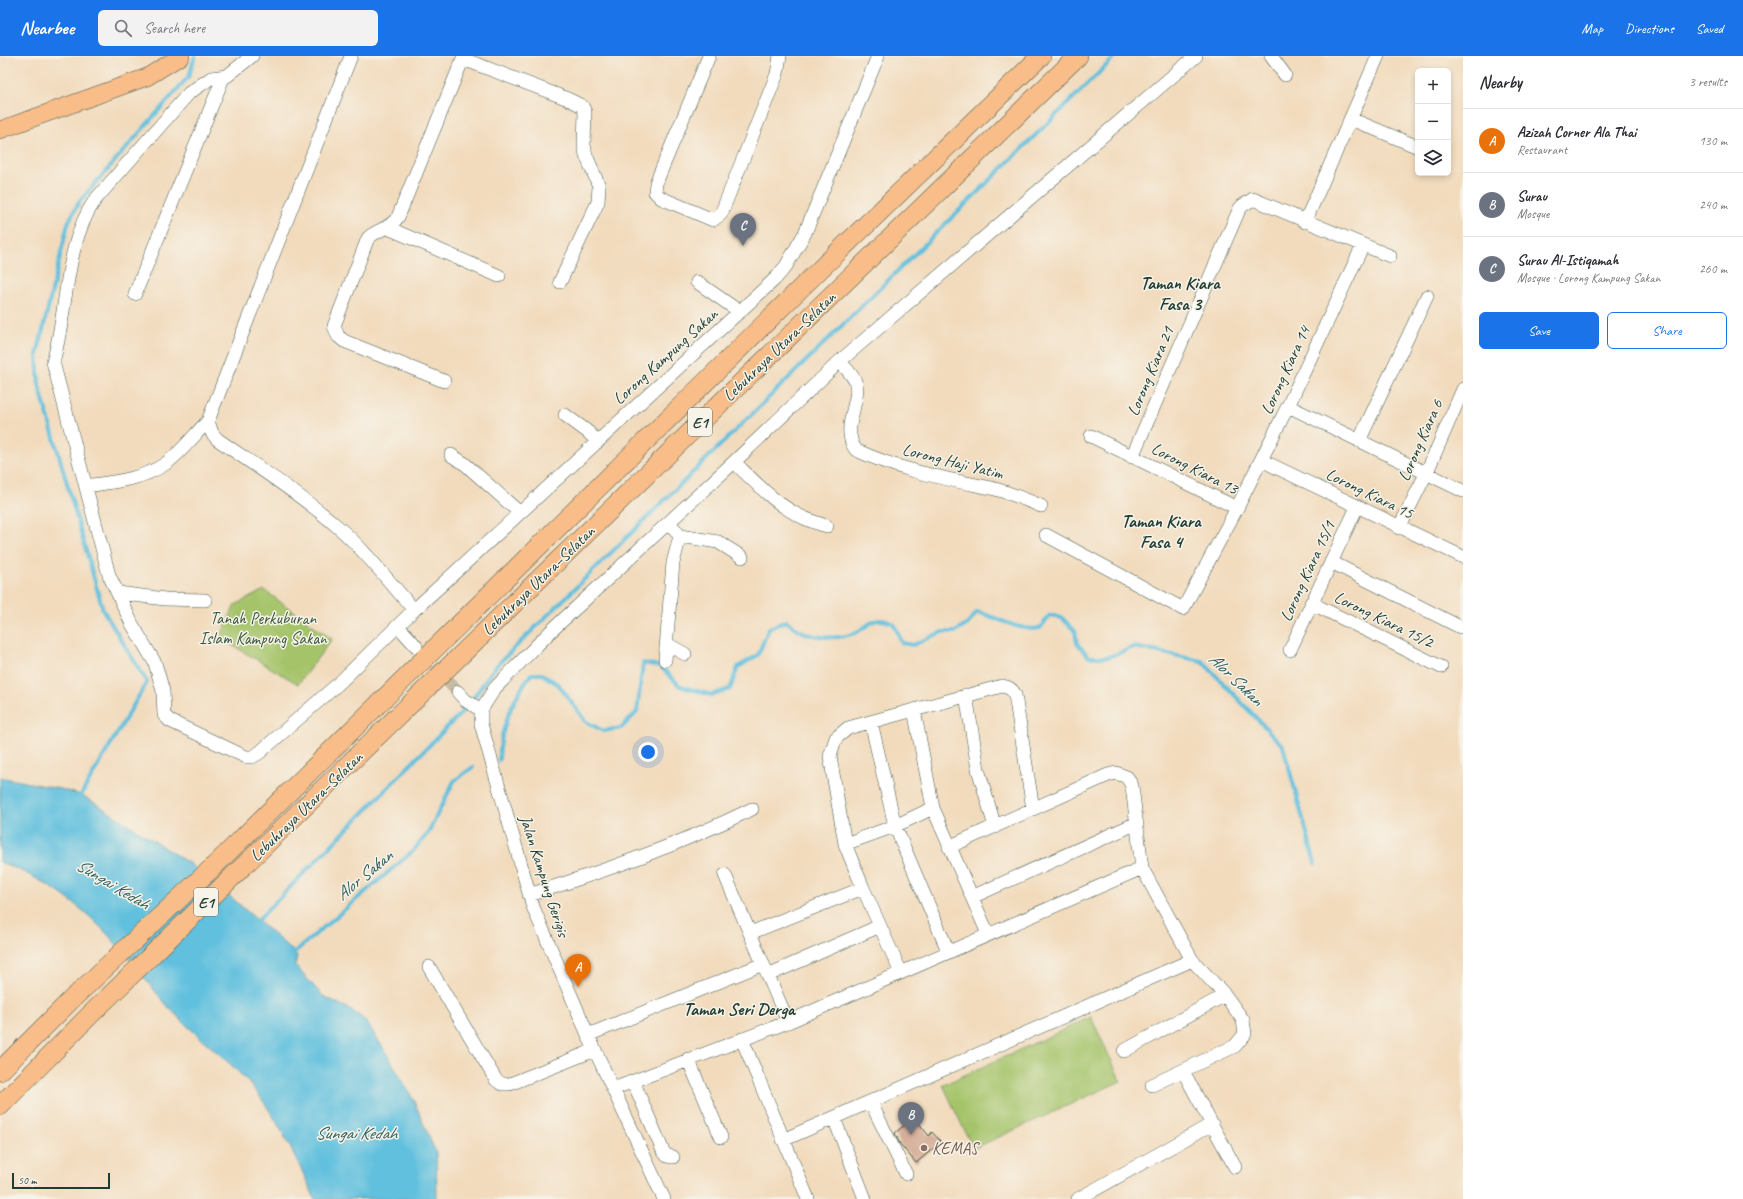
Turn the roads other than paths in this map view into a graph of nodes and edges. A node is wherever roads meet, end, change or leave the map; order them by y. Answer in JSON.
{"nodes":[{"id":1,"x":181,"y":56,"type":"edge"},
{"id":2,"x":252,"y":56,"type":"edge"},
{"id":3,"x":350,"y":56,"type":"edge"},
{"id":4,"x":709,"y":56,"type":"edge"},
{"id":5,"x":878,"y":56,"type":"edge"},
{"id":6,"x":1041,"y":56,"type":"edge"},
{"id":7,"x":1078,"y":56,"type":"edge"},
{"id":8,"x":1196,"y":56,"type":"edge"},
{"id":9,"x":1272,"y":56,"type":"edge"},
{"id":10,"x":1378,"y":56,"type":"edge"},
{"id":11,"x":781,"y":57,"type":"edge"},
{"id":12,"x":463,"y":58,"type":"edge"},
{"id":13,"x":1285,"y":75,"type":"dead end"},
{"id":14,"x":223,"y":78,"type":"junction"},
{"id":15,"x":1351,"y":119,"type":"junction"},
{"id":16,"x":0,"y":130,"type":"edge"},
{"id":17,"x":1415,"y":146,"type":"edge"},
{"id":18,"x":1305,"y":222,"type":"junction"},
{"id":19,"x":388,"y":228,"type":"junction"},
{"id":20,"x":1362,"y":245,"type":"junction"},
{"id":21,"x":1390,"y":256,"type":"dead end"},
{"id":22,"x":499,"y":276,"type":"dead end"},
{"id":23,"x":560,"y":282,"type":"dead end"},
{"id":24,"x":697,"y":282,"type":"dead end"},
{"id":25,"x":135,"y":294,"type":"dead end"},
{"id":26,"x":1427,"y":296,"type":"dead end"},
{"id":27,"x":740,"y":312,"type":"junction"},
{"id":28,"x":840,"y":361,"type":"junction"},
{"id":29,"x":444,"y":381,"type":"dead end"},
{"id":30,"x":1463,"y":389,"type":"edge"},
{"id":31,"x":1288,"y":406,"type":"junction"},
{"id":32,"x":566,"y":416,"type":"dead end"},
{"id":33,"x":208,"y":421,"type":"junction"},
{"id":34,"x":1091,"y":436,"type":"dead end"},
{"id":35,"x":1359,"y":441,"type":"junction"},
{"id":36,"x":598,"y":442,"type":"junction"},
{"id":37,"x":451,"y":455,"type":"dead end"},
{"id":38,"x":1132,"y":457,"type":"junction"},
{"id":39,"x":1261,"y":460,"type":"junction"},
{"id":40,"x":734,"y":462,"type":"junction"},
{"id":41,"x":1426,"y":474,"type":"junction"},
{"id":42,"x":86,"y":486,"type":"junction"},
{"id":43,"x":1463,"y":491,"type":"edge"},
{"id":44,"x":1041,"y":506,"type":"dead end"},
{"id":45,"x":1357,"y":507,"type":"junction"},
{"id":46,"x":1237,"y":508,"type":"junction"},
{"id":47,"x":520,"y":513,"type":"junction"},
{"id":48,"x":669,"y":522,"type":"junction"},
{"id":49,"x":827,"y":526,"type":"dead end"},
{"id":50,"x":1399,"y":528,"type":"junction"},
{"id":51,"x":1046,"y":535,"type":"dead end"},
{"id":52,"x":680,"y":536,"type":"junction"},
{"id":53,"x":742,"y":557,"type":"dead end"},
{"id":54,"x":1463,"y":557,"type":"edge"},
{"id":55,"x":1330,"y":562,"type":"junction"},
{"id":56,"x":118,"y":593,"type":"junction"},
{"id":57,"x":205,"y":600,"type":"dead end"},
{"id":58,"x":1311,"y":603,"type":"junction"},
{"id":59,"x":414,"y":610,"type":"junction"},
{"id":60,"x":398,"y":626,"type":"junction"},
{"id":61,"x":1460,"y":626,"type":"dead end"},
{"id":62,"x":667,"y":644,"type":"junction"},
{"id":63,"x":416,"y":646,"type":"tunnel mouth"},
{"id":64,"x":1290,"y":650,"type":"dead end"},
{"id":65,"x":685,"y":654,"type":"dead end"},
{"id":66,"x":665,"y":660,"type":"dead end"},
{"id":67,"x":1441,"y":667,"type":"dead end"},
{"id":68,"x":458,"y":692,"type":"tunnel mouth"},
{"id":69,"x":966,"y":695,"type":"junction"},
{"id":70,"x":481,"y":710,"type":"junction"},
{"id":71,"x":914,"y":710,"type":"junction"},
{"id":72,"x":871,"y":722,"type":"junction"},
{"id":73,"x":933,"y":808,"type":"junction"},
{"id":74,"x":752,"y":809,"type":"dead end"},
{"id":75,"x":1034,"y":809,"type":"junction"},
{"id":76,"x":1137,"y":823,"type":"junction"},
{"id":77,"x":895,"y":826,"type":"junction"},
{"id":78,"x":996,"y":827,"type":"junction"},
{"id":79,"x":845,"y":844,"type":"junction"},
{"id":80,"x":949,"y":847,"type":"junction"},
{"id":81,"x":1142,"y":868,"type":"junction"},
{"id":82,"x":725,"y":876,"type":"dead end"},
{"id":83,"x":863,"y":888,"type":"junction"},
{"id":84,"x":529,"y":895,"type":"junction"},
{"id":85,"x":972,"y":897,"type":"junction"},
{"id":86,"x":880,"y":926,"type":"junction"},
{"id":87,"x":750,"y":933,"type":"junction"},
{"id":88,"x":988,"y":934,"type":"junction"},
{"id":89,"x":948,"y":951,"type":"junction"},
{"id":90,"x":1192,"y":960,"type":"junction"},
{"id":91,"x":430,"y":967,"type":"dead end"},
{"id":92,"x":765,"y":970,"type":"junction"},
{"id":93,"x":901,"y":973,"type":"junction"},
{"id":94,"x":1225,"y":995,"type":"junction"},
{"id":95,"x":788,"y":1022,"type":"junction"},
{"id":96,"x":588,"y":1035,"type":"junction"},
{"id":97,"x":742,"y":1039,"type":"junction"},
{"id":98,"x":595,"y":1050,"type":"junction"},
{"id":99,"x":1124,"y":1051,"type":"dead end"},
{"id":100,"x":688,"y":1059,"type":"junction"},
{"id":101,"x":0,"y":1071,"type":"edge"},
{"id":102,"x":1183,"y":1071,"type":"junction"},
{"id":103,"x":633,"y":1081,"type":"junction"},
{"id":104,"x":1152,"y":1084,"type":"dead end"},
{"id":105,"x":613,"y":1089,"type":"junction"},
{"id":106,"x":871,"y":1103,"type":"junction"},
{"id":107,"x":0,"y":1106,"type":"edge"},
{"id":108,"x":834,"y":1118,"type":"junction"},
{"id":109,"x":1212,"y":1124,"type":"junction"},
{"id":110,"x":721,"y":1137,"type":"dead end"},
{"id":111,"x":783,"y":1140,"type":"junction"},
{"id":112,"x":673,"y":1157,"type":"dead end"},
{"id":113,"x":1235,"y":1167,"type":"dead end"},
{"id":114,"x":906,"y":1174,"type":"dead end"},
{"id":115,"x":664,"y":1199,"type":"edge"},
{"id":116,"x":808,"y":1199,"type":"edge"},
{"id":117,"x":865,"y":1199,"type":"edge"},
{"id":118,"x":1078,"y":1199,"type":"edge"}],
"edges":[{"from":1,"to":16,"type":"main road"},
{"from":2,"to":14,"type":"street"},
{"from":3,"to":33,"type":"street"},
{"from":4,"to":11,"type":"street"},
{"from":5,"to":27,"type":"street","name":"Lorong Kampung Sakan"},
{"from":6,"to":101,"type":"highway","name":"Lebuhraya Utara–Selatan","number":"E1"},
{"from":7,"to":107,"type":"highway","name":"Lebuhraya Utara–Selatan","number":"E1"},
{"from":8,"to":28,"type":"street"},
{"from":9,"to":13,"type":"street"},
{"from":10,"to":15,"type":"street"},
{"from":12,"to":19,"type":"street"},
{"from":12,"to":23,"type":"street"},
{"from":14,"to":25,"type":"street"},
{"from":14,"to":42,"type":"street"},
{"from":15,"to":17,"type":"street"},
{"from":15,"to":18,"type":"street"},
{"from":18,"to":20,"type":"street"},
{"from":18,"to":38,"type":"street","name":"Lorong Kiara 21"},
{"from":19,"to":22,"type":"street"},
{"from":19,"to":29,"type":"street"},
{"from":20,"to":21,"type":"street"},
{"from":20,"to":31,"type":"street","name":"Lorong Kiara 14"},
{"from":24,"to":27,"type":"street"},
{"from":26,"to":35,"type":"street"},
{"from":27,"to":36,"type":"street","name":"Lorong Kampung Sakan"},
{"from":28,"to":40,"type":"street"},
{"from":28,"to":44,"type":"street","name":"Lorong Haji Yatim"},
{"from":30,"to":41,"type":"street","name":"Lorong Kiara 6"},
{"from":31,"to":35,"type":"street"},
{"from":31,"to":39,"type":"street","name":"Lorong Kiara 14"},
{"from":32,"to":36,"type":"street"},
{"from":33,"to":42,"type":"street"},
{"from":33,"to":59,"type":"street"},
{"from":34,"to":38,"type":"street","name":"Lorong Kiara 13"},
{"from":35,"to":41,"type":"street"},
{"from":36,"to":47,"type":"street","name":"Lorong Kampung Sakan"},
{"from":37,"to":47,"type":"street"},
{"from":38,"to":46,"type":"street","name":"Lorong Kiara 13"},
{"from":39,"to":45,"type":"street","name":"Lorong Kiara 15"},
{"from":39,"to":46,"type":"street","name":"Lorong Kiara 14"},
{"from":40,"to":48,"type":"street"},
{"from":40,"to":49,"type":"street"},
{"from":41,"to":43,"type":"street"},
{"from":41,"to":50,"type":"street","name":"Lorong Kiara 6"},
{"from":42,"to":56,"type":"street"},
{"from":45,"to":50,"type":"street","name":"Lorong Kiara 15"},
{"from":45,"to":55,"type":"street","name":"Lorong Kiara 15/1"},
{"from":46,"to":51,"type":"street","name":"Lorong Kiara 13"},
{"from":47,"to":59,"type":"street","name":"Lorong Kampung Sakan"},
{"from":48,"to":52,"type":"street"},
{"from":48,"to":70,"type":"street"},
{"from":50,"to":54,"type":"street","name":"Lorong Kiara 15"},
{"from":52,"to":53,"type":"street"},
{"from":52,"to":62,"type":"street"},
{"from":55,"to":58,"type":"street","name":"Lorong Kiara 15/1"},
{"from":55,"to":61,"type":"street"},
{"from":56,"to":57,"type":"street"},
{"from":56,"to":60,"type":"street","name":"Lorong Kampung Sakan"},
{"from":58,"to":64,"type":"street","name":"Lorong Kiara 15/1"},
{"from":58,"to":67,"type":"street","name":"Lorong Kiara 15/2"},
{"from":59,"to":60,"type":"street","name":"Lorong Kampung Sakan"},
{"from":60,"to":63,"type":"street"},
{"from":62,"to":65,"type":"street"},
{"from":62,"to":66,"type":"street"},
{"from":68,"to":70,"type":"street"},
{"from":69,"to":71,"type":"street"},
{"from":69,"to":75,"type":"street"},
{"from":69,"to":78,"type":"street"},
{"from":70,"to":84,"type":"street","name":"Jalan Kampung Gerigis"},
{"from":71,"to":72,"type":"street"},
{"from":71,"to":73,"type":"street"},
{"from":72,"to":77,"type":"street"},
{"from":72,"to":79,"type":"street"},
{"from":73,"to":77,"type":"street"},
{"from":73,"to":80,"type":"street"},
{"from":74,"to":84,"type":"street"},
{"from":75,"to":76,"type":"street"},
{"from":75,"to":78,"type":"street"},
{"from":76,"to":81,"type":"street"},
{"from":76,"to":85,"type":"street"},
{"from":77,"to":79,"type":"street"},
{"from":77,"to":89,"type":"street"},
{"from":78,"to":80,"type":"street"},
{"from":79,"to":83,"type":"street"},
{"from":80,"to":85,"type":"street"},
{"from":81,"to":88,"type":"street"},
{"from":81,"to":90,"type":"street"},
{"from":82,"to":87,"type":"street"},
{"from":83,"to":86,"type":"street"},
{"from":83,"to":87,"type":"street"},
{"from":84,"to":96,"type":"street","name":"Jalan Kampung Gerigis"},
{"from":85,"to":88,"type":"street"},
{"from":86,"to":92,"type":"street"},
{"from":86,"to":93,"type":"street"},
{"from":87,"to":92,"type":"street"},
{"from":88,"to":89,"type":"street"},
{"from":89,"to":93,"type":"street"},
{"from":90,"to":94,"type":"street"},
{"from":90,"to":106,"type":"street"},
{"from":91,"to":98,"type":"street"},
{"from":92,"to":95,"type":"street"},
{"from":92,"to":96,"type":"street"},
{"from":93,"to":95,"type":"street"},
{"from":94,"to":99,"type":"street"},
{"from":94,"to":102,"type":"street"},
{"from":95,"to":97,"type":"street"},
{"from":96,"to":98,"type":"street","name":"Jalan Kampung Gerigis"},
{"from":97,"to":100,"type":"street"},
{"from":97,"to":111,"type":"street"},
{"from":98,"to":105,"type":"street","name":"Jalan Kampung Gerigis"},
{"from":100,"to":103,"type":"street"},
{"from":100,"to":110,"type":"street"},
{"from":102,"to":104,"type":"street"},
{"from":102,"to":109,"type":"street"},
{"from":103,"to":105,"type":"street"},
{"from":103,"to":112,"type":"street"},
{"from":105,"to":115,"type":"street","name":"Jalan Kampung Gerigis"},
{"from":106,"to":108,"type":"street"},
{"from":106,"to":114,"type":"street"},
{"from":108,"to":111,"type":"street"},
{"from":108,"to":117,"type":"street"},
{"from":109,"to":113,"type":"street"},
{"from":109,"to":118,"type":"street"},
{"from":111,"to":116,"type":"street"}]}
